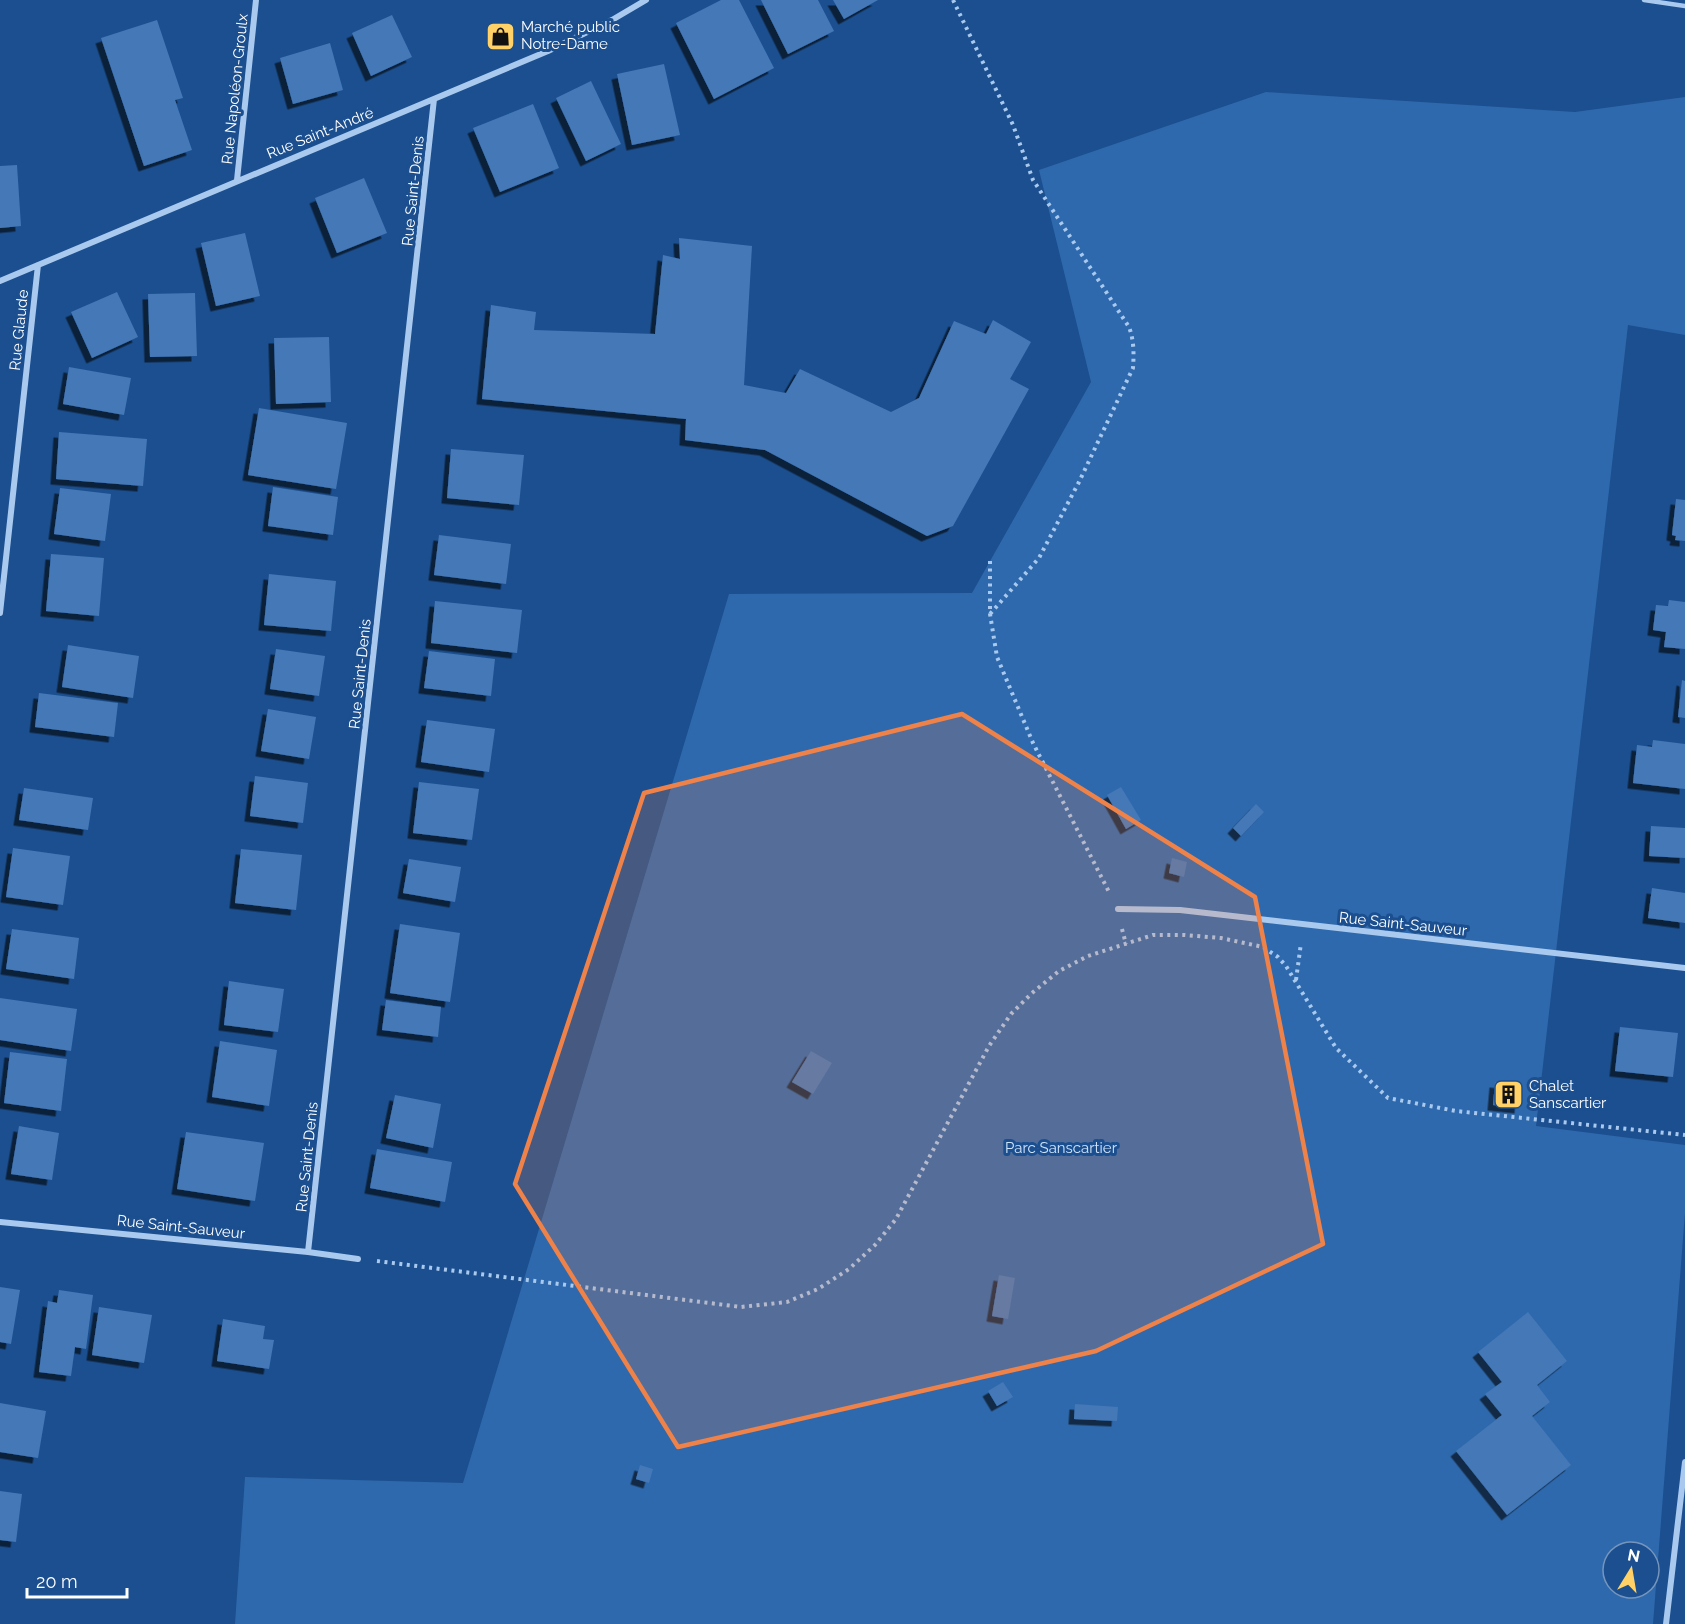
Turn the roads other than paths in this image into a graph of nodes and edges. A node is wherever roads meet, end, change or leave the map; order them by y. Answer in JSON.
{"nodes":[{"id":1,"x":256,"y":0,"type":"edge"},
{"id":2,"x":646,"y":0,"type":"edge"},
{"id":3,"x":1644,"y":0,"type":"edge"},
{"id":4,"x":1649,"y":0,"type":"edge"},
{"id":5,"x":1685,"y":6,"type":"edge"},
{"id":6,"x":434,"y":99,"type":"junction"},
{"id":7,"x":237,"y":180,"type":"junction"},
{"id":8,"x":39,"y":265,"type":"junction"},
{"id":9,"x":0,"y":281,"type":"edge"},
{"id":10,"x":0,"y":613,"type":"edge"},
{"id":11,"x":1118,"y":909,"type":"road end"},
{"id":12,"x":1685,"y":968,"type":"edge"},
{"id":13,"x":0,"y":1221,"type":"edge"},
{"id":14,"x":308,"y":1252,"type":"junction"},
{"id":15,"x":358,"y":1258,"type":"road end"},
{"id":16,"x":1685,"y":1462,"type":"edge"},
{"id":17,"x":1666,"y":1624,"type":"edge"}],
"edges":[{"from":1,"to":7,"type":"street","name":"Rue Napoléon-Groulx"},
{"from":2,"to":6,"type":"street","name":"Rue Saint-André"},
{"from":3,"to":4,"type":"lane"},
{"from":4,"to":5,"type":"lane"},
{"from":6,"to":7,"type":"street","name":"Rue Saint-André"},
{"from":6,"to":14,"type":"street","name":"Rue Saint-Denis"},
{"from":7,"to":8,"type":"street","name":"Rue Saint-André"},
{"from":8,"to":9,"type":"street","name":"Rue Saint-André"},
{"from":8,"to":10,"type":"street","name":"Rue Glaude"},
{"from":11,"to":12,"type":"street","name":"Rue Saint-Sauveur"},
{"from":13,"to":14,"type":"street","name":"Rue Saint-Sauveur"},
{"from":14,"to":15,"type":"street","name":"Rue Saint-Sauveur"},
{"from":16,"to":17,"type":"street"}]}
